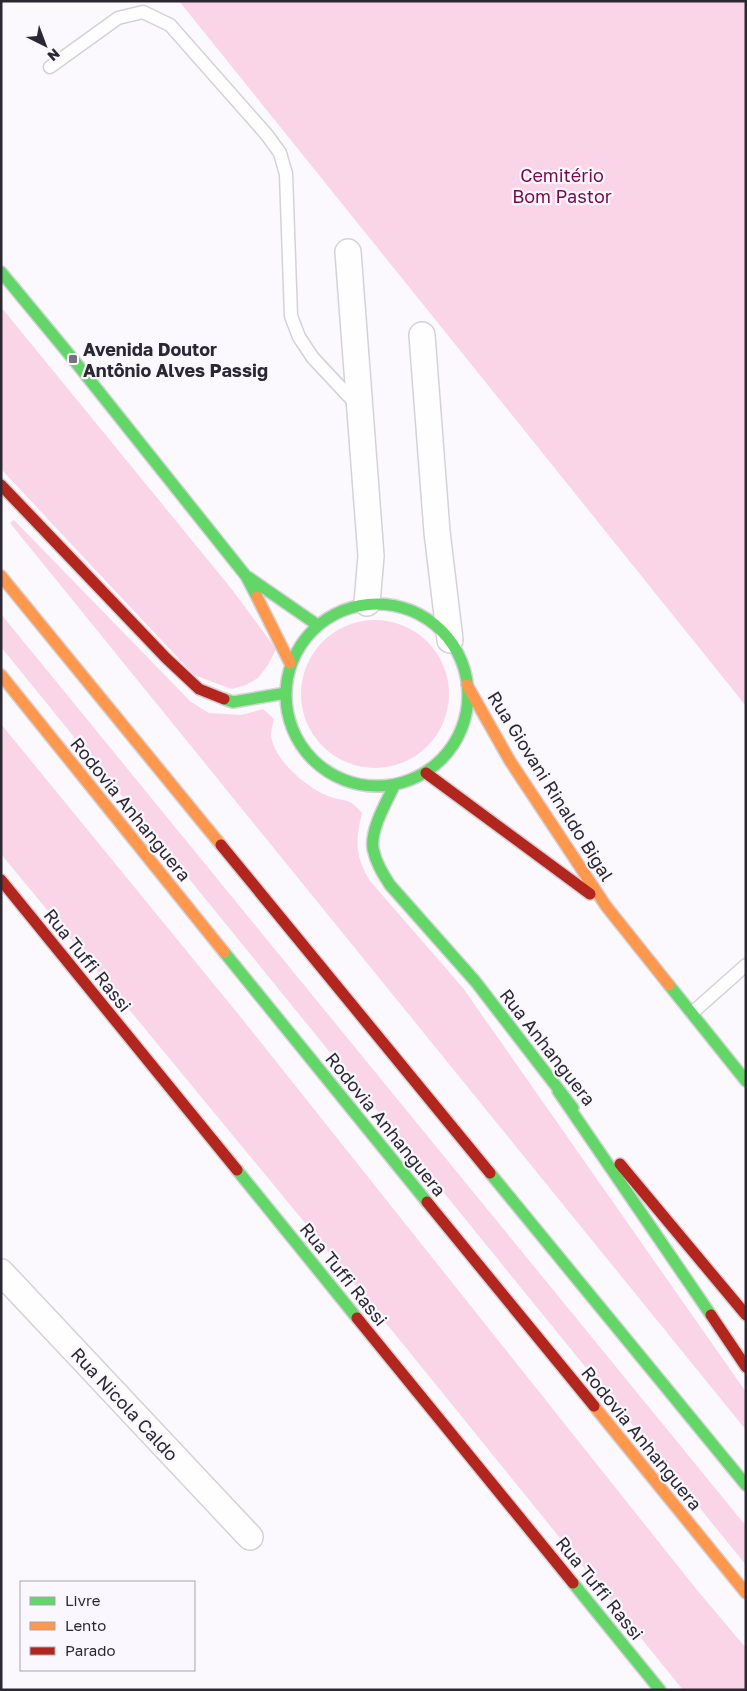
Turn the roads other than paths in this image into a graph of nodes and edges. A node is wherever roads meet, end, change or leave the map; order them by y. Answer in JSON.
{"nodes":[{"id":1,"x":50,"y":67,"type":"dead end"},
{"id":2,"x":348,"y":252,"type":"dead end"},
{"id":3,"x":1,"y":272,"type":"edge"},
{"id":4,"x":422,"y":336,"type":"dead end"},
{"id":5,"x":360,"y":408,"type":"junction"},
{"id":6,"x":1,"y":485,"type":"edge"},
{"id":7,"x":1,"y":576,"type":"edge"},
{"id":8,"x":246,"y":576,"type":"junction"},
{"id":9,"x":367,"y":603,"type":"junction"},
{"id":10,"x":316,"y":624,"type":"junction"},
{"id":11,"x":450,"y":640,"type":"junction"},
{"id":12,"x":290,"y":663,"type":"junction"},
{"id":13,"x":1,"y":675,"type":"edge"},
{"id":14,"x":467,"y":685,"type":"junction"},
{"id":15,"x":286,"y":693,"type":"junction"},
{"id":16,"x":426,"y":773,"type":"junction"},
{"id":17,"x":394,"y":786,"type":"junction"},
{"id":18,"x":2,"y":882,"type":"edge"},
{"id":19,"x":606,"y":906,"type":"junction"},
{"id":20,"x":746,"y":965,"type":"edge"},
{"id":21,"x":692,"y":1013,"type":"junction"},
{"id":22,"x":746,"y":1081,"type":"edge"},
{"id":23,"x":558,"y":1091,"type":"junction"},
{"id":24,"x":1,"y":1272,"type":"edge"},
{"id":25,"x":746,"y":1314,"type":"edge"},
{"id":26,"x":746,"y":1367,"type":"edge"},
{"id":27,"x":746,"y":1485,"type":"edge"},
{"id":28,"x":250,"y":1537,"type":"dead end"},
{"id":29,"x":746,"y":1593,"type":"edge"},
{"id":30,"x":660,"y":1690,"type":"edge"}],
"edges":[{"from":1,"to":5,"type":"lane"},
{"from":2,"to":5,"type":"street"},
{"from":3,"to":8,"type":"main road"},
{"from":4,"to":11,"type":"street"},
{"from":5,"to":9,"type":"street"},
{"from":6,"to":15,"type":"main road"},
{"from":7,"to":27,"type":"main road"},
{"from":8,"to":10,"type":"main road"},
{"from":8,"to":12,"type":"main road"},
{"from":9,"to":10,"type":"main road"},
{"from":9,"to":11,"type":"main road"},
{"from":10,"to":12,"type":"main road"},
{"from":11,"to":14,"type":"main road"},
{"from":12,"to":15,"type":"main road"},
{"from":13,"to":29,"type":"main road","name":"Rodovia Anhanguera"},
{"from":14,"to":16,"type":"main road"},
{"from":14,"to":19,"type":"main road","name":"Rua Giovani Rinaldo Bigal"},
{"from":15,"to":17,"type":"main road"},
{"from":16,"to":17,"type":"main road"},
{"from":16,"to":19,"type":"main road","name":"Rua Giovani Rinaldo Bigal"},
{"from":17,"to":23,"type":"main road","name":"Rua Anhanguera"},
{"from":18,"to":30,"type":"main road","name":"Rua Tuffi Rassi"},
{"from":19,"to":21,"type":"main road","name":"Rua Giovani Rinaldo Bigal"},
{"from":20,"to":21,"type":"lane"},
{"from":21,"to":22,"type":"main road","name":"Rua Giovani Rinaldo Bigal"},
{"from":23,"to":25,"type":"main road","name":"Rua Anhanguera"},
{"from":23,"to":26,"type":"main road"},
{"from":24,"to":28,"type":"street","name":"Rua Nicola Caldo"}]}
